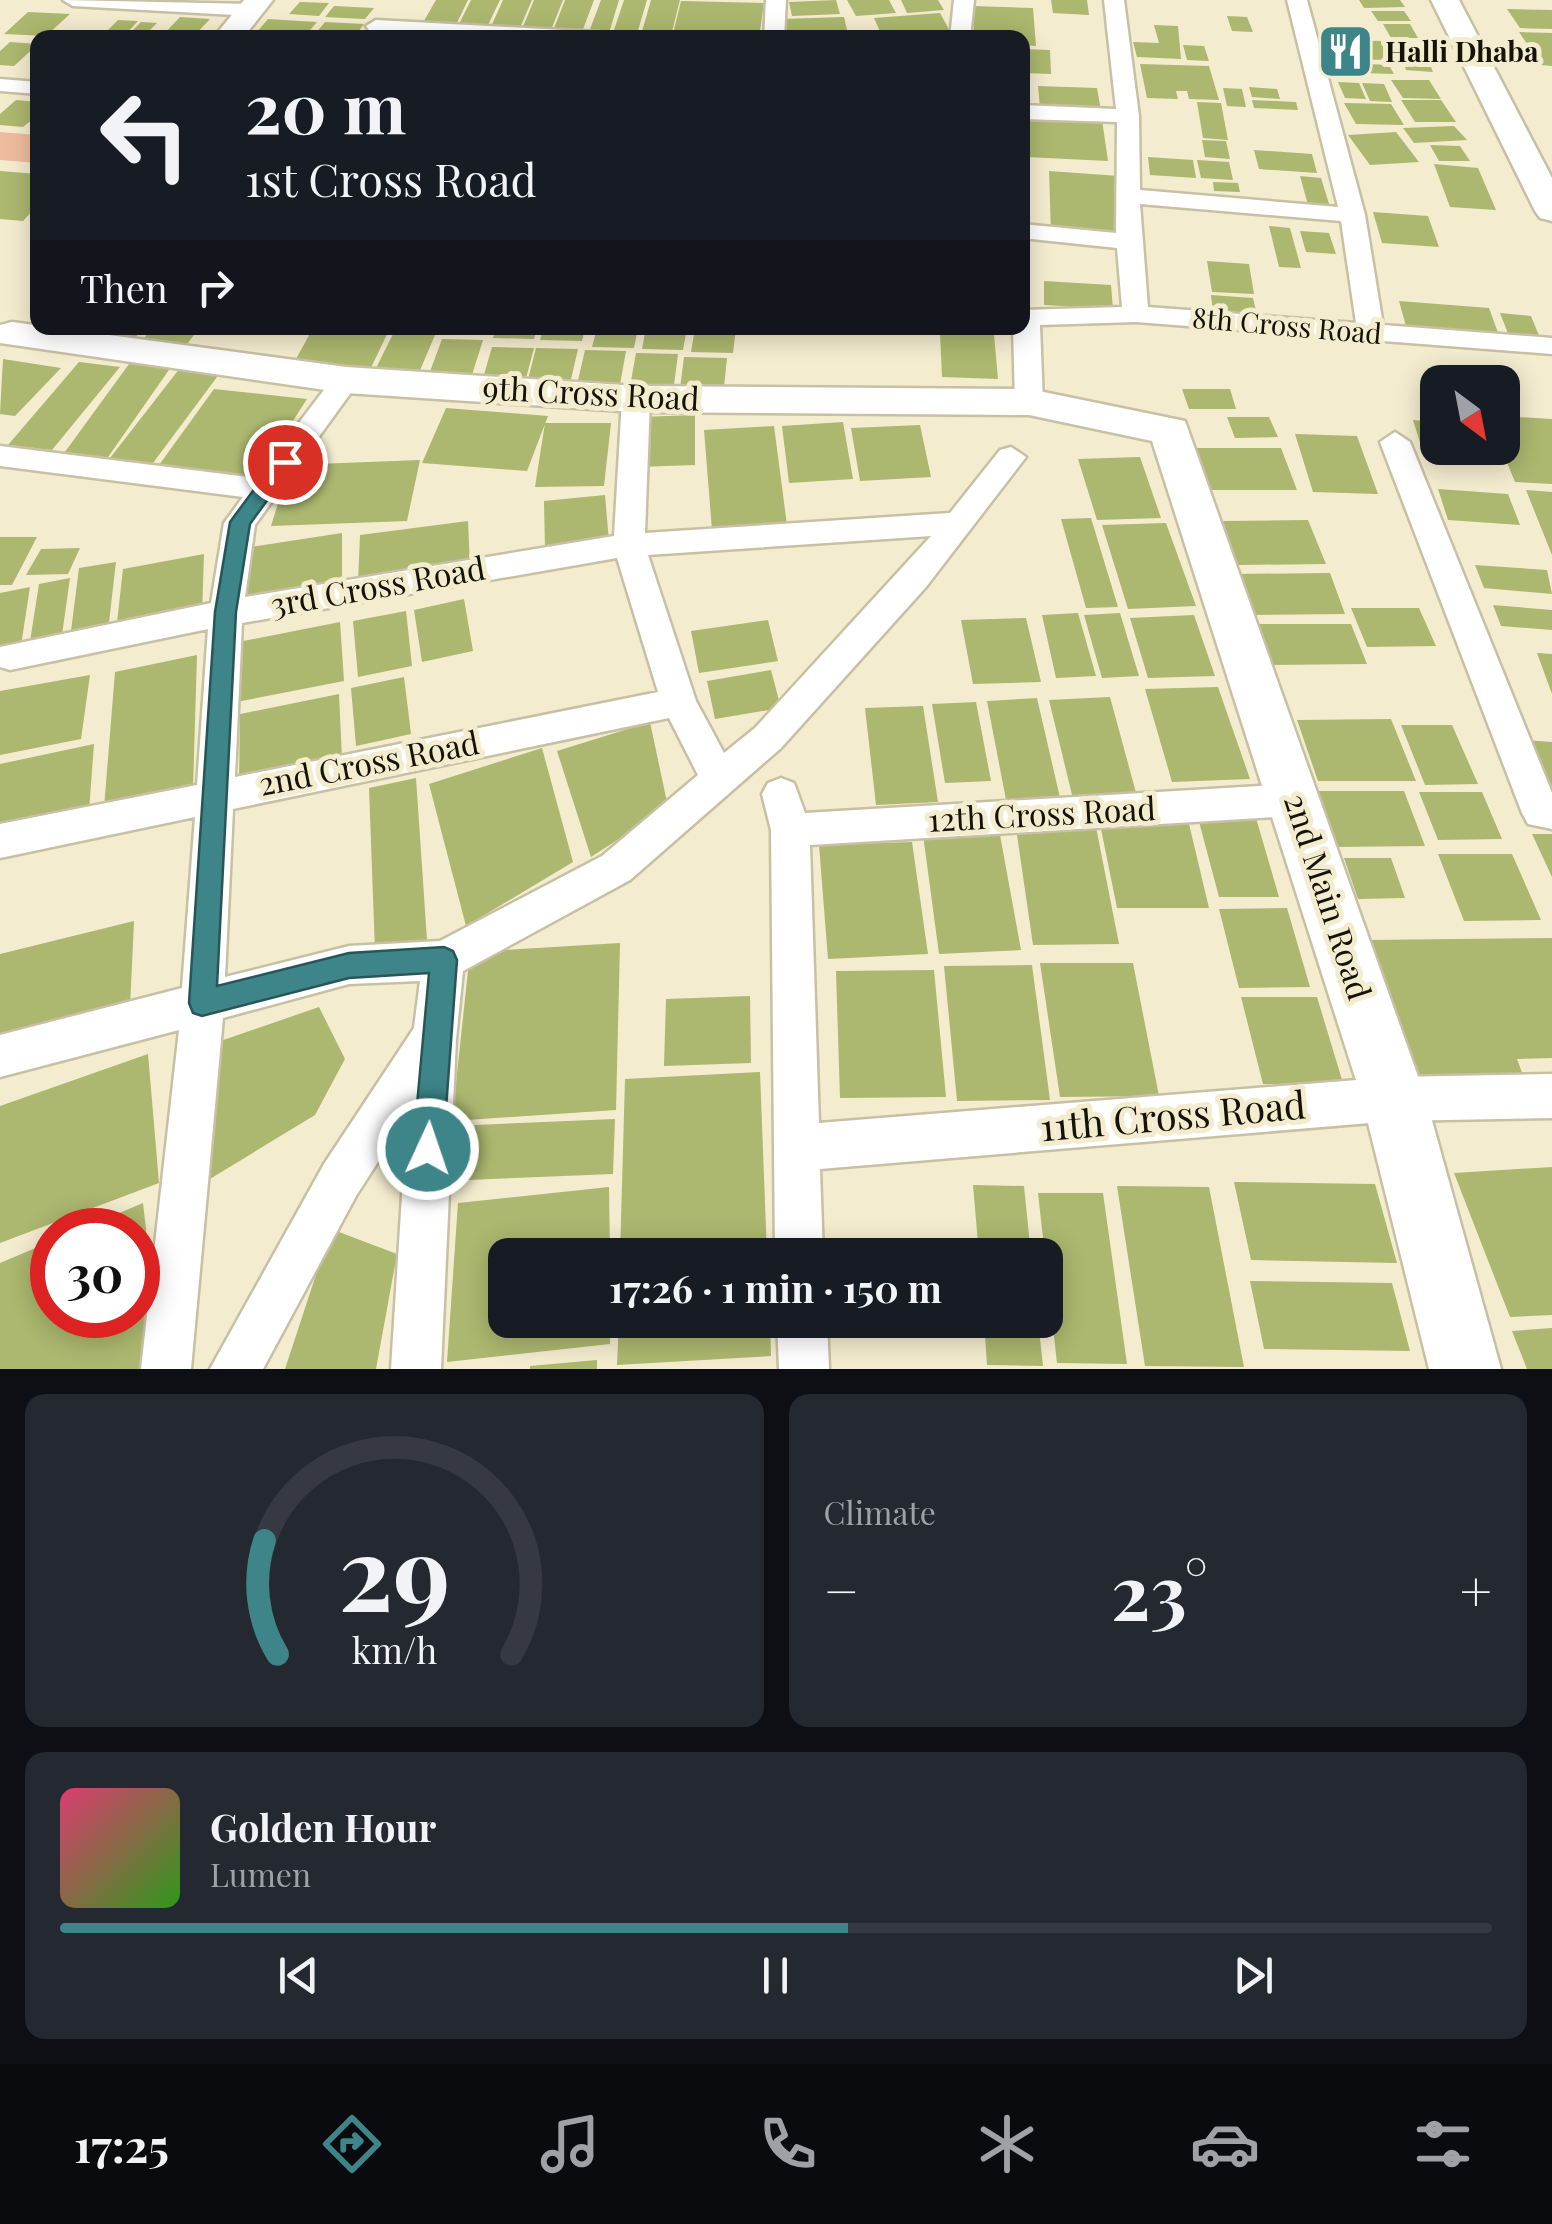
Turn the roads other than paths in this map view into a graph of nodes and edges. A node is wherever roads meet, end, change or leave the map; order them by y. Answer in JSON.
{"nodes":[{"id":1,"x":72,"y":0,"type":"edge"},
{"id":2,"x":393,"y":0,"type":"edge"},
{"id":3,"x":775,"y":0,"type":"edge"},
{"id":4,"x":964,"y":0,"type":"edge"},
{"id":5,"x":1114,"y":0,"type":"edge"},
{"id":6,"x":1297,"y":0,"type":"edge"},
{"id":7,"x":1445,"y":0,"type":"edge"},
{"id":8,"x":1475,"y":0,"type":"edge"},
{"id":9,"x":256,"y":5,"type":"edge"},
{"id":10,"x":234,"y":30,"type":"edge"},
{"id":11,"x":373,"y":30,"type":"edge"},
{"id":12,"x":774,"y":30,"type":"edge"},
{"id":13,"x":961,"y":30,"type":"edge"},
{"id":14,"x":1514,"y":70,"type":"dead end"},
{"id":15,"x":0,"y":86,"type":"edge"},
{"id":16,"x":30,"y":88,"type":"edge"},
{"id":17,"x":1030,"y":112,"type":"edge"},
{"id":18,"x":1128,"y":116,"type":"junction"},
{"id":19,"x":1128,"y":196,"type":"junction"},
{"id":20,"x":1552,"y":212,"type":"edge"},
{"id":21,"x":1353,"y":215,"type":"junction"},
{"id":22,"x":1030,"y":232,"type":"edge"},
{"id":23,"x":1129,"y":242,"type":"junction"},
{"id":24,"x":1136,"y":314,"type":"junction"},
{"id":25,"x":1030,"y":319,"type":"edge"},
{"id":26,"x":1370,"y":333,"type":"junction"},
{"id":27,"x":53,"y":335,"type":"edge"},
{"id":28,"x":1025,"y":335,"type":"edge"},
{"id":29,"x":1552,"y":346,"type":"edge"},
{"id":30,"x":346,"y":380,"type":"junction"},
{"id":31,"x":636,"y":399,"type":"junction"},
{"id":32,"x":1029,"y":402,"type":"junction"},
{"id":33,"x":1170,"y":431,"type":"joint"},
{"id":34,"x":1395,"y":442,"type":"dead end"},
{"id":35,"x":0,"y":456,"type":"edge"},
{"id":36,"x":1011,"y":457,"type":"dead end"},
{"id":37,"x":264,"y":489,"type":"junction"},
{"id":38,"x":958,"y":523,"type":"junction"},
{"id":39,"x":629,"y":544,"type":"junction"},
{"id":40,"x":226,"y":612,"type":"junction"},
{"id":41,"x":10,"y":658,"type":"dead end"},
{"id":42,"x":679,"y":702,"type":"junction"},
{"id":43,"x":719,"y":780,"type":"junction"},
{"id":44,"x":212,"y":795,"type":"junction"},
{"id":45,"x":1294,"y":800,"type":"junction"},
{"id":46,"x":1552,"y":813,"type":"edge"},
{"id":47,"x":0,"y":841,"type":"edge"},
{"id":48,"x":444,"y":960,"type":"junction"},
{"id":49,"x":202,"y":1003,"type":"junction"},
{"id":50,"x":435,"y":1034,"type":"junction"},
{"id":51,"x":0,"y":1056,"type":"edge"},
{"id":52,"x":1552,"y":1096,"type":"edge"},
{"id":53,"x":1394,"y":1099,"type":"junction"},
{"id":54,"x":795,"y":1148,"type":"junction"},
{"id":55,"x":798,"y":1238,"type":"edge"},
{"id":56,"x":803,"y":1338,"type":"edge"},
{"id":57,"x":166,"y":1369,"type":"edge"},
{"id":58,"x":235,"y":1369,"type":"edge"},
{"id":59,"x":416,"y":1369,"type":"edge"},
{"id":60,"x":804,"y":1369,"type":"edge"},
{"id":61,"x":1465,"y":1369,"type":"edge"}],
"edges":[{"from":1,"to":9,"type":"street"},
{"from":2,"to":11,"type":"street"},
{"from":3,"to":12,"type":"street"},
{"from":4,"to":13,"type":"street"},
{"from":5,"to":18,"type":"street"},
{"from":6,"to":21,"type":"street"},
{"from":7,"to":20,"type":"street"},
{"from":8,"to":14,"type":"street"},
{"from":9,"to":10,"type":"street"},
{"from":15,"to":16,"type":"street"},
{"from":17,"to":18,"type":"street"},
{"from":18,"to":19,"type":"street"},
{"from":19,"to":21,"type":"street"},
{"from":19,"to":23,"type":"street"},
{"from":21,"to":26,"type":"street"},
{"from":22,"to":23,"type":"street"},
{"from":23,"to":24,"type":"street"},
{"from":24,"to":25,"type":"street","name":"8th Cross Road"},
{"from":24,"to":26,"type":"street","name":"8th Cross Road"},
{"from":26,"to":29,"type":"street","name":"8th Cross Road"},
{"from":27,"to":30,"type":"street","name":"9th Cross Road"},
{"from":28,"to":32,"type":"street"},
{"from":30,"to":31,"type":"street","name":"9th Cross Road"},
{"from":30,"to":37,"type":"street"},
{"from":31,"to":32,"type":"street","name":"9th Cross Road"},
{"from":31,"to":39,"type":"street"},
{"from":32,"to":33,"type":"street","name":"9th Cross Road"},
{"from":33,"to":45,"type":"street","name":"2nd Main Road"},
{"from":34,"to":46,"type":"street"},
{"from":35,"to":37,"type":"street"},
{"from":36,"to":38,"type":"street"},
{"from":37,"to":40,"type":"street"},
{"from":38,"to":39,"type":"street","name":"3rd Cross Road"},
{"from":38,"to":43,"type":"street"},
{"from":39,"to":40,"type":"street","name":"3rd Cross Road"},
{"from":39,"to":42,"type":"street"},
{"from":40,"to":41,"type":"street","name":"3rd Cross Road"},
{"from":40,"to":44,"type":"street"},
{"from":42,"to":43,"type":"street"},
{"from":42,"to":44,"type":"street","name":"2nd Cross Road"},
{"from":43,"to":48,"type":"street"},
{"from":44,"to":47,"type":"street","name":"2nd Cross Road"},
{"from":44,"to":49,"type":"street"},
{"from":45,"to":53,"type":"street","name":"2nd Main Road"},
{"from":45,"to":54,"type":"street","name":"12th Cross Road"},
{"from":48,"to":49,"type":"street"},
{"from":48,"to":50,"type":"street"},
{"from":49,"to":51,"type":"street"},
{"from":49,"to":57,"type":"street"},
{"from":50,"to":58,"type":"street"},
{"from":50,"to":59,"type":"street"},
{"from":52,"to":53,"type":"street","name":"11th Cross Road"},
{"from":53,"to":54,"type":"street","name":"11th Cross Road"},
{"from":53,"to":61,"type":"street","name":"2nd Main Road"},
{"from":54,"to":55,"type":"street"},
{"from":56,"to":60,"type":"street"}]}
